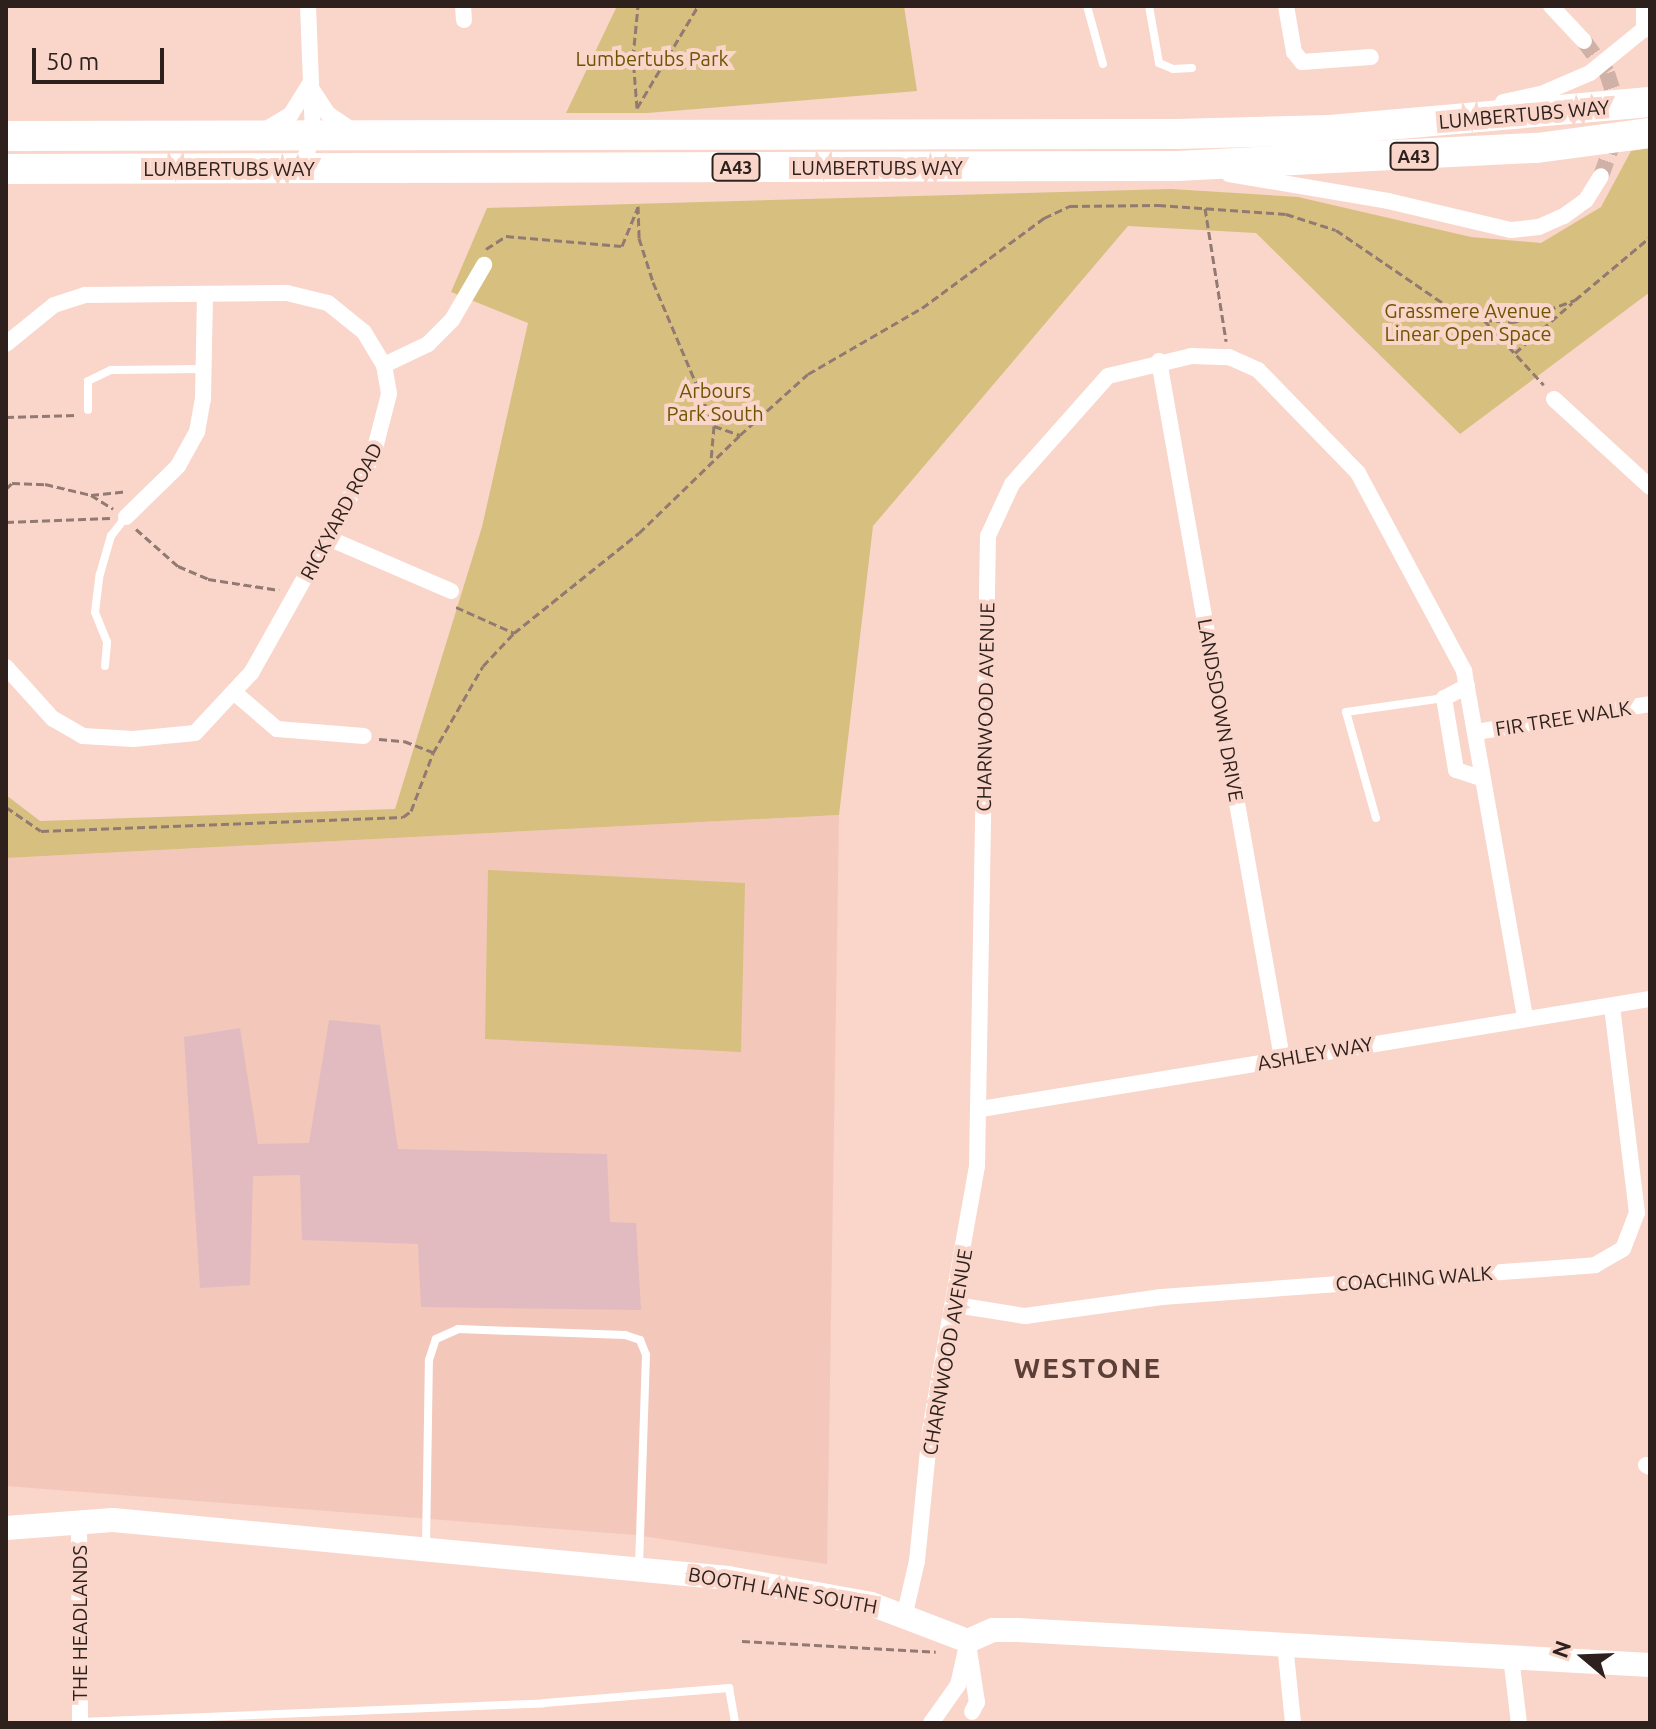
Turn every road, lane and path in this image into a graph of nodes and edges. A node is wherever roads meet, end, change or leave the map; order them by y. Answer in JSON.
{"nodes":[{"id":1,"x":308,"y":6,"type":"edge"},
{"id":2,"x":638,"y":6,"type":"edge"},
{"id":3,"x":698,"y":6,"type":"edge"},
{"id":4,"x":1087,"y":6,"type":"edge"},
{"id":5,"x":1149,"y":6,"type":"edge"},
{"id":6,"x":1286,"y":6,"type":"edge"},
{"id":7,"x":1551,"y":6,"type":"edge"},
{"id":8,"x":1644,"y":6,"type":"edge"},
{"id":9,"x":1647,"y":27,"type":"edge"},
{"id":10,"x":1584,"y":41,"type":"tunnel mouth"},
{"id":11,"x":1371,"y":57,"type":"dead end"},
{"id":12,"x":1103,"y":64,"type":"dead end"},
{"id":13,"x":1192,"y":68,"type":"dead end"},
{"id":14,"x":311,"y":82,"type":"junction"},
{"id":15,"x":1650,"y":102,"type":"edge"},
{"id":16,"x":1466,"y":120,"type":"junction"},
{"id":17,"x":1650,"y":133,"type":"edge"},
{"id":18,"x":313,"y":135,"type":"junction"},
{"id":19,"x":363,"y":135,"type":"junction"},
{"id":20,"x":6,"y":136,"type":"edge"},
{"id":21,"x":254,"y":136,"type":"junction"},
{"id":22,"x":1177,"y":166,"type":"junction"},
{"id":23,"x":295,"y":167,"type":"junction"},
{"id":24,"x":6,"y":169,"type":"edge"},
{"id":25,"x":1601,"y":176,"type":"tunnel mouth"},
{"id":26,"x":1205,"y":208,"type":"junction"},
{"id":27,"x":1650,"y":237,"type":"edge"},
{"id":28,"x":484,"y":265,"type":"joint"},
{"id":29,"x":205,"y":294,"type":"junction"},
{"id":30,"x":1575,"y":300,"type":"junction"},
{"id":31,"x":1484,"y":320,"type":"junction"},
{"id":32,"x":6,"y":344,"type":"edge"},
{"id":33,"x":1515,"y":353,"type":"junction"},
{"id":34,"x":1229,"y":357,"type":"junction"},
{"id":35,"x":1159,"y":361,"type":"junction"},
{"id":36,"x":384,"y":365,"type":"junction"},
{"id":37,"x":203,"y":369,"type":"junction"},
{"id":38,"x":1554,"y":399,"type":"joint"},
{"id":39,"x":88,"y":410,"type":"joint"},
{"id":40,"x":6,"y":417,"type":"edge"},
{"id":41,"x":714,"y":426,"type":"junction"},
{"id":42,"x":740,"y":435,"type":"junction"},
{"id":43,"x":711,"y":462,"type":"junction"},
{"id":44,"x":156,"y":487,"type":"junction"},
{"id":45,"x":1650,"y":487,"type":"edge"},
{"id":46,"x":6,"y":489,"type":"edge"},
{"id":47,"x":91,"y":495,"type":"junction"},
{"id":48,"x":126,"y":517,"type":"junction"},
{"id":49,"x":6,"y":522,"type":"edge"},
{"id":50,"x":328,"y":538,"type":"junction"},
{"id":51,"x":297,"y":591,"type":"junction"},
{"id":52,"x":451,"y":591,"type":"joint"},
{"id":53,"x":514,"y":633,"type":"junction"},
{"id":54,"x":105,"y":666,"type":"dead end"},
{"id":55,"x":6,"y":667,"type":"edge"},
{"id":56,"x":1467,"y":686,"type":"junction"},
{"id":57,"x":236,"y":694,"type":"junction"},
{"id":58,"x":1444,"y":698,"type":"junction"},
{"id":59,"x":1650,"y":704,"type":"edge"},
{"id":60,"x":1476,"y":732,"type":"junction"},
{"id":61,"x":364,"y":736,"type":"joint"},
{"id":62,"x":433,"y":753,"type":"junction"},
{"id":63,"x":1483,"y":779,"type":"junction"},
{"id":64,"x":6,"y":807,"type":"edge"},
{"id":65,"x":1376,"y":818,"type":"dead end"},
{"id":66,"x":1650,"y":999,"type":"edge"},
{"id":67,"x":1612,"y":1005,"type":"junction"},
{"id":68,"x":1525,"y":1017,"type":"junction"},
{"id":69,"x":1282,"y":1058,"type":"junction"},
{"id":70,"x":981,"y":1109,"type":"junction"},
{"id":71,"x":956,"y":1305,"type":"junction"},
{"id":72,"x":79,"y":1523,"type":"junction"},
{"id":73,"x":6,"y":1528,"type":"edge"},
{"id":74,"x":426,"y":1547,"type":"junction"},
{"id":75,"x":639,"y":1568,"type":"junction"},
{"id":76,"x":905,"y":1613,"type":"junction"},
{"id":77,"x":742,"y":1641,"type":"dead end"},
{"id":78,"x":968,"y":1641,"type":"junction"},
{"id":79,"x":1285,"y":1644,"type":"junction"},
{"id":80,"x":939,"y":1650,"type":"dead end"},
{"id":81,"x":1511,"y":1657,"type":"junction"},
{"id":82,"x":1650,"y":1665,"type":"edge"},
{"id":83,"x":951,"y":1697,"type":"junction"},
{"id":84,"x":975,"y":1717,"type":"edge"},
{"id":85,"x":80,"y":1722,"type":"edge"},
{"id":86,"x":735,"y":1723,"type":"edge"},
{"id":87,"x":931,"y":1723,"type":"edge"},
{"id":88,"x":1293,"y":1723,"type":"edge"},
{"id":89,"x":1519,"y":1723,"type":"edge"}],
"edges":[{"from":1,"to":14,"type":"street"},
{"from":2,"to":3,"type":"path"},
{"from":4,"to":12,"type":"lane"},
{"from":5,"to":13,"type":"lane"},
{"from":6,"to":11,"type":"street"},
{"from":7,"to":10,"type":"street"},
{"from":8,"to":9,"type":"street"},
{"from":9,"to":16,"type":"street"},
{"from":14,"to":18,"type":"street"},
{"from":14,"to":19,"type":"street"},
{"from":14,"to":21,"type":"street"},
{"from":15,"to":16,"type":"highway","name":"LUMBERTUBS WAY","number":"A43"},
{"from":16,"to":19,"type":"highway","name":"LUMBERTUBS WAY","number":"A43"},
{"from":17,"to":22,"type":"highway","name":"LUMBERTUBS WAY","number":"A43"},
{"from":18,"to":19,"type":"highway","name":"LUMBERTUBS WAY","number":"A43"},
{"from":18,"to":21,"type":"highway","name":"LUMBERTUBS WAY","number":"A43"},
{"from":18,"to":23,"type":"street"},
{"from":20,"to":21,"type":"highway","name":"LUMBERTUBS WAY","number":"A43"},
{"from":22,"to":23,"type":"highway","name":"LUMBERTUBS WAY","number":"A43"},
{"from":22,"to":25,"type":"street"},
{"from":23,"to":24,"type":"highway","name":"LUMBERTUBS WAY","number":"A43"},
{"from":26,"to":31,"type":"path"},
{"from":26,"to":34,"type":"path"},
{"from":26,"to":42,"type":"path"},
{"from":27,"to":30,"type":"path"},
{"from":28,"to":36,"type":"street"},
{"from":28,"to":41,"type":"path"},
{"from":29,"to":32,"type":"street","name":"RICKYARD ROAD"},
{"from":29,"to":36,"type":"street","name":"RICKYARD ROAD"},
{"from":29,"to":37,"type":"street"},
{"from":30,"to":31,"type":"path"},
{"from":30,"to":33,"type":"path"},
{"from":31,"to":33,"type":"path"},
{"from":33,"to":38,"type":"path"},
{"from":34,"to":35,"type":"street","name":"CHARNWOOD AVENUE"},
{"from":34,"to":56,"type":"street"},
{"from":35,"to":69,"type":"street","name":"LANDSDOWN DRIVE"},
{"from":35,"to":70,"type":"street","name":"CHARNWOOD AVENUE"},
{"from":36,"to":50,"type":"street","name":"RICKYARD ROAD"},
{"from":37,"to":39,"type":"lane"},
{"from":37,"to":44,"type":"street"},
{"from":38,"to":45,"type":"street"},
{"from":39,"to":40,"type":"path"},
{"from":41,"to":42,"type":"path"},
{"from":41,"to":43,"type":"path"},
{"from":42,"to":43,"type":"path"},
{"from":43,"to":53,"type":"path"},
{"from":44,"to":47,"type":"path"},
{"from":44,"to":48,"type":"street"},
{"from":46,"to":47,"type":"path"},
{"from":47,"to":48,"type":"path"},
{"from":48,"to":49,"type":"path"},
{"from":48,"to":51,"type":"path"},
{"from":48,"to":54,"type":"lane"},
{"from":50,"to":51,"type":"street","name":"RICKYARD ROAD"},
{"from":50,"to":52,"type":"street"},
{"from":51,"to":57,"type":"street","name":"RICKYARD ROAD"},
{"from":52,"to":53,"type":"path"},
{"from":53,"to":62,"type":"path"},
{"from":55,"to":57,"type":"street","name":"RICKYARD ROAD"},
{"from":56,"to":58,"type":"street"},
{"from":56,"to":60,"type":"street"},
{"from":57,"to":61,"type":"street"},
{"from":58,"to":63,"type":"street"},
{"from":58,"to":65,"type":"lane"},
{"from":59,"to":60,"type":"street","name":"FIR TREE WALK"},
{"from":60,"to":63,"type":"street"},
{"from":61,"to":62,"type":"path"},
{"from":62,"to":64,"type":"path"},
{"from":63,"to":68,"type":"street"},
{"from":66,"to":67,"type":"street","name":"ASHLEY WAY"},
{"from":67,"to":68,"type":"street","name":"ASHLEY WAY"},
{"from":67,"to":71,"type":"street","name":"COACHING WALK"},
{"from":68,"to":69,"type":"street","name":"ASHLEY WAY"},
{"from":69,"to":70,"type":"street","name":"ASHLEY WAY"},
{"from":70,"to":71,"type":"street","name":"CHARNWOOD AVENUE"},
{"from":71,"to":76,"type":"street","name":"CHARNWOOD AVENUE"},
{"from":72,"to":73,"type":"street","name":"BOOTH LANE SOUTH"},
{"from":72,"to":74,"type":"street","name":"BOOTH LANE SOUTH"},
{"from":72,"to":85,"type":"street","name":"THE HEADLANDS"},
{"from":74,"to":75,"type":"street","name":"BOOTH LANE SOUTH"},
{"from":74,"to":75,"type":"lane"},
{"from":75,"to":76,"type":"street","name":"BOOTH LANE SOUTH"},
{"from":76,"to":78,"type":"street","name":"BOOTH LANE SOUTH"},
{"from":77,"to":80,"type":"path"},
{"from":78,"to":79,"type":"street"},
{"from":78,"to":83,"type":"street"},
{"from":78,"to":84,"type":"street"},
{"from":79,"to":81,"type":"street"},
{"from":79,"to":88,"type":"street"},
{"from":81,"to":82,"type":"street"},
{"from":81,"to":89,"type":"street"},
{"from":83,"to":84,"type":"street"},
{"from":83,"to":87,"type":"street"},
{"from":85,"to":86,"type":"lane"}]}
